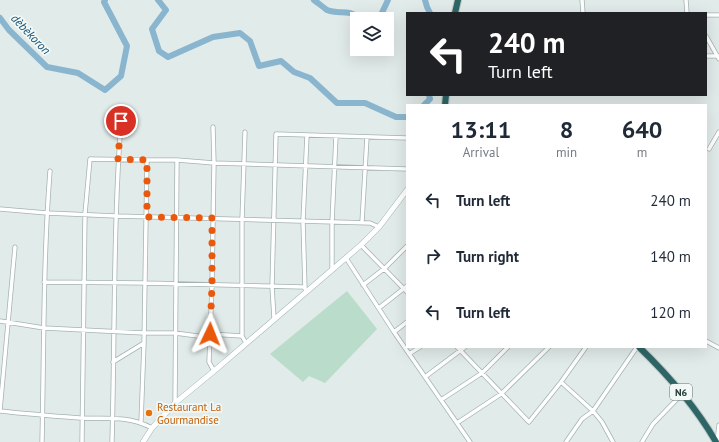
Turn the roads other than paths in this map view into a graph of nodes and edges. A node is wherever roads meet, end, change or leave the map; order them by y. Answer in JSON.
{"nodes":[{"id":1,"x":458,"y":0,"type":"edge"},
{"id":2,"x":582,"y":0,"type":"edge"},
{"id":3,"x":686,"y":0,"type":"edge"},
{"id":4,"x":455,"y":12,"type":"edge"},
{"id":5,"x":583,"y":12,"type":"edge"},
{"id":6,"x":687,"y":12,"type":"edge"},
{"id":7,"x":707,"y":15,"type":"edge"},
{"id":8,"x":719,"y":15,"type":"edge"},
{"id":9,"x":707,"y":38,"type":"edge"},
{"id":10,"x":707,"y":56,"type":"edge"},
{"id":11,"x":718,"y":57,"type":"edge"},
{"id":12,"x":122,"y":108,"type":"dead end"},
{"id":13,"x":213,"y":127,"type":"dead end"},
{"id":14,"x":245,"y":132,"type":"dead end"},
{"id":15,"x":719,"y":132,"type":"edge"},
{"id":16,"x":307,"y":135,"type":"junction"},
{"id":17,"x":336,"y":136,"type":"junction"},
{"id":18,"x":367,"y":137,"type":"junction"},
{"id":19,"x":406,"y":138,"type":"edge"},
{"id":20,"x":709,"y":149,"type":"dead end"},
{"id":21,"x":118,"y":159,"type":"junction"},
{"id":22,"x":147,"y":160,"type":"junction"},
{"id":23,"x":177,"y":160,"type":"junction"},
{"id":24,"x":214,"y":163,"type":"junction"},
{"id":25,"x":244,"y":164,"type":"junction"},
{"id":26,"x":275,"y":164,"type":"junction"},
{"id":27,"x":305,"y":166,"type":"junction"},
{"id":28,"x":334,"y":167,"type":"junction"},
{"id":29,"x":364,"y":168,"type":"junction"},
{"id":30,"x":406,"y":170,"type":"edge"},
{"id":31,"x":50,"y":171,"type":"dead end"},
{"id":32,"x":406,"y":191,"type":"edge"},
{"id":33,"x":0,"y":209,"type":"edge"},
{"id":34,"x":47,"y":213,"type":"junction"},
{"id":35,"x":85,"y":214,"type":"junction"},
{"id":36,"x":116,"y":216,"type":"junction"},
{"id":37,"x":147,"y":217,"type":"junction"},
{"id":38,"x":176,"y":218,"type":"junction"},
{"id":39,"x":212,"y":218,"type":"junction"},
{"id":40,"x":242,"y":220,"type":"junction"},
{"id":41,"x":274,"y":220,"type":"junction"},
{"id":42,"x":303,"y":221,"type":"junction"},
{"id":43,"x":332,"y":222,"type":"junction"},
{"id":44,"x":362,"y":222,"type":"junction"},
{"id":45,"x":379,"y":227,"type":"junction"},
{"id":46,"x":361,"y":245,"type":"junction"},
{"id":47,"x":15,"y":247,"type":"dead end"},
{"id":48,"x":406,"y":247,"type":"edge"},
{"id":49,"x":346,"y":258,"type":"junction"},
{"id":50,"x":385,"y":268,"type":"junction"},
{"id":51,"x":332,"y":269,"type":"junction"},
{"id":52,"x":44,"y":282,"type":"junction"},
{"id":53,"x":84,"y":282,"type":"junction"},
{"id":54,"x":115,"y":283,"type":"junction"},
{"id":55,"x":145,"y":283,"type":"junction"},
{"id":56,"x":176,"y":284,"type":"junction"},
{"id":57,"x":363,"y":284,"type":"junction"},
{"id":58,"x":212,"y":285,"type":"junction"},
{"id":59,"x":243,"y":286,"type":"junction"},
{"id":60,"x":272,"y":287,"type":"junction"},
{"id":61,"x":406,"y":289,"type":"edge"},
{"id":62,"x":305,"y":290,"type":"junction"},
{"id":63,"x":378,"y":308,"type":"junction"},
{"id":64,"x":274,"y":318,"type":"junction"},
{"id":65,"x":0,"y":321,"type":"edge"},
{"id":66,"x":7,"y":322,"type":"junction"},
{"id":67,"x":406,"y":323,"type":"edge"},
{"id":68,"x":44,"y":328,"type":"junction"},
{"id":69,"x":83,"y":329,"type":"junction"},
{"id":70,"x":113,"y":330,"type":"junction"},
{"id":71,"x":394,"y":332,"type":"junction"},
{"id":72,"x":144,"y":333,"type":"junction"},
{"id":73,"x":175,"y":333,"type":"junction"},
{"id":74,"x":210,"y":334,"type":"junction"},
{"id":75,"x":242,"y":336,"type":"junction"},
{"id":76,"x":144,"y":342,"type":"junction"},
{"id":77,"x":707,"y":342,"type":"edge"},
{"id":78,"x":246,"y":343,"type":"junction"},
{"id":79,"x":418,"y":348,"type":"edge"},
{"id":80,"x":458,"y":348,"type":"edge"},
{"id":81,"x":464,"y":348,"type":"edge"},
{"id":82,"x":507,"y":348,"type":"edge"},
{"id":83,"x":548,"y":348,"type":"edge"},
{"id":84,"x":585,"y":348,"type":"edge"},
{"id":85,"x":637,"y":348,"type":"edge"},
{"id":86,"x":639,"y":348,"type":"edge"},
{"id":87,"x":719,"y":348,"type":"edge"},
{"id":88,"x":461,"y":351,"type":"junction"},
{"id":89,"x":409,"y":354,"type":"junction"},
{"id":90,"x":113,"y":362,"type":"junction"},
{"id":91,"x":214,"y":371,"type":"junction"},
{"id":92,"x":482,"y":373,"type":"junction"},
{"id":93,"x":425,"y":377,"type":"junction"},
{"id":94,"x":561,"y":382,"type":"junction"},
{"id":95,"x":501,"y":394,"type":"junction"},
{"id":96,"x":682,"y":394,"type":"junction"},
{"id":97,"x":441,"y":400,"type":"junction"},
{"id":98,"x":175,"y":403,"type":"junction"},
{"id":99,"x":0,"y":411,"type":"edge"},
{"id":100,"x":593,"y":411,"type":"junction"},
{"id":101,"x":43,"y":415,"type":"junction"},
{"id":102,"x":82,"y":418,"type":"junction"},
{"id":103,"x":113,"y":418,"type":"junction"},
{"id":104,"x":141,"y":422,"type":"junction"},
{"id":105,"x":457,"y":423,"type":"junction"},
{"id":106,"x":719,"y":425,"type":"edge"},
{"id":107,"x":152,"y":428,"type":"junction"},
{"id":108,"x":715,"y":439,"type":"edge"},
{"id":109,"x":42,"y":442,"type":"edge"},
{"id":110,"x":82,"y":442,"type":"edge"},
{"id":111,"x":112,"y":442,"type":"edge"},
{"id":112,"x":143,"y":442,"type":"edge"},
{"id":113,"x":470,"y":442,"type":"edge"},
{"id":114,"x":566,"y":442,"type":"edge"},
{"id":115,"x":613,"y":442,"type":"edge"},
{"id":116,"x":642,"y":442,"type":"edge"}],
"edges":[{"from":1,"to":4,"type":"highway"},
{"from":2,"to":5,"type":"street"},
{"from":3,"to":6,"type":"street"},
{"from":7,"to":8,"type":"street"},
{"from":9,"to":11,"type":"street"},
{"from":10,"to":11,"type":"street"},
{"from":12,"to":21,"type":"street"},
{"from":13,"to":24,"type":"street"},
{"from":14,"to":25,"type":"street"},
{"from":15,"to":20,"type":"street"},
{"from":16,"to":17,"type":"street"},
{"from":16,"to":26,"type":"street"},
{"from":16,"to":27,"type":"street"},
{"from":17,"to":18,"type":"street"},
{"from":17,"to":28,"type":"street"},
{"from":18,"to":19,"type":"street"},
{"from":18,"to":29,"type":"street"},
{"from":21,"to":22,"type":"street"},
{"from":21,"to":35,"type":"street"},
{"from":21,"to":36,"type":"street"},
{"from":22,"to":23,"type":"street"},
{"from":22,"to":37,"type":"street"},
{"from":23,"to":24,"type":"street"},
{"from":23,"to":38,"type":"street"},
{"from":24,"to":25,"type":"street"},
{"from":24,"to":39,"type":"street"},
{"from":25,"to":26,"type":"street"},
{"from":25,"to":40,"type":"street"},
{"from":26,"to":27,"type":"street"},
{"from":26,"to":41,"type":"street"},
{"from":27,"to":28,"type":"street"},
{"from":27,"to":42,"type":"street"},
{"from":28,"to":29,"type":"street"},
{"from":28,"to":43,"type":"street"},
{"from":29,"to":30,"type":"street"},
{"from":29,"to":44,"type":"street"},
{"from":31,"to":34,"type":"street"},
{"from":32,"to":45,"type":"main road"},
{"from":33,"to":34,"type":"street"},
{"from":34,"to":35,"type":"street"},
{"from":34,"to":52,"type":"street"},
{"from":35,"to":36,"type":"street"},
{"from":35,"to":53,"type":"street"},
{"from":36,"to":37,"type":"street"},
{"from":36,"to":54,"type":"street"},
{"from":37,"to":38,"type":"street"},
{"from":37,"to":55,"type":"street"},
{"from":38,"to":39,"type":"street"},
{"from":38,"to":56,"type":"street"},
{"from":39,"to":40,"type":"street"},
{"from":39,"to":58,"type":"street"},
{"from":40,"to":41,"type":"street"},
{"from":40,"to":59,"type":"street"},
{"from":41,"to":42,"type":"street"},
{"from":41,"to":60,"type":"street"},
{"from":42,"to":43,"type":"street"},
{"from":42,"to":62,"type":"street"},
{"from":43,"to":44,"type":"street"},
{"from":43,"to":51,"type":"street"},
{"from":44,"to":45,"type":"street"},
{"from":45,"to":46,"type":"main road"},
{"from":46,"to":49,"type":"main road"},
{"from":46,"to":50,"type":"street"},
{"from":47,"to":66,"type":"street"},
{"from":48,"to":50,"type":"street"},
{"from":49,"to":51,"type":"main road"},
{"from":49,"to":57,"type":"street"},
{"from":50,"to":57,"type":"street"},
{"from":50,"to":61,"type":"street"},
{"from":51,"to":62,"type":"main road"},
{"from":52,"to":53,"type":"street"},
{"from":52,"to":68,"type":"street"},
{"from":53,"to":54,"type":"street"},
{"from":53,"to":69,"type":"street"},
{"from":54,"to":55,"type":"street"},
{"from":54,"to":70,"type":"street"},
{"from":55,"to":56,"type":"street"},
{"from":55,"to":72,"type":"street"},
{"from":56,"to":58,"type":"street"},
{"from":56,"to":73,"type":"street"},
{"from":57,"to":63,"type":"street"},
{"from":58,"to":59,"type":"street"},
{"from":58,"to":74,"type":"street"},
{"from":59,"to":60,"type":"street"},
{"from":59,"to":75,"type":"street"},
{"from":60,"to":62,"type":"street"},
{"from":60,"to":64,"type":"street"},
{"from":61,"to":63,"type":"street"},
{"from":62,"to":64,"type":"main road"},
{"from":63,"to":71,"type":"street"},
{"from":64,"to":78,"type":"main road"},
{"from":65,"to":66,"type":"street"},
{"from":66,"to":68,"type":"street"},
{"from":66,"to":99,"type":"street"},
{"from":67,"to":71,"type":"street"},
{"from":68,"to":69,"type":"street"},
{"from":68,"to":101,"type":"street"},
{"from":69,"to":70,"type":"street"},
{"from":69,"to":102,"type":"street"},
{"from":70,"to":72,"type":"street"},
{"from":70,"to":90,"type":"street"},
{"from":71,"to":89,"type":"street"},
{"from":72,"to":73,"type":"street"},
{"from":72,"to":76,"type":"street"},
{"from":73,"to":74,"type":"street"},
{"from":73,"to":98,"type":"street"},
{"from":74,"to":75,"type":"street"},
{"from":74,"to":91,"type":"street"},
{"from":75,"to":78,"type":"street"},
{"from":76,"to":90,"type":"street"},
{"from":76,"to":104,"type":"street"},
{"from":77,"to":87,"type":"street"},
{"from":78,"to":91,"type":"main road"},
{"from":79,"to":89,"type":"street"},
{"from":80,"to":88,"type":"street"},
{"from":81,"to":88,"type":"street"},
{"from":82,"to":92,"type":"street"},
{"from":83,"to":95,"type":"street"},
{"from":84,"to":94,"type":"street"},
{"from":85,"to":100,"type":"street"},
{"from":86,"to":96,"type":"highway","number":"N6"},
{"from":88,"to":92,"type":"street"},
{"from":88,"to":93,"type":"street"},
{"from":89,"to":93,"type":"street"},
{"from":90,"to":103,"type":"street"},
{"from":91,"to":98,"type":"main road"},
{"from":92,"to":95,"type":"street"},
{"from":92,"to":97,"type":"street"},
{"from":93,"to":97,"type":"street"},
{"from":94,"to":95,"type":"street"},
{"from":94,"to":100,"type":"street"},
{"from":95,"to":105,"type":"street"},
{"from":96,"to":108,"type":"highway","number":"N6"},
{"from":96,"to":116,"type":"street"},
{"from":97,"to":105,"type":"street"},
{"from":98,"to":107,"type":"main road"},
{"from":99,"to":101,"type":"street"},
{"from":100,"to":114,"type":"street"},
{"from":100,"to":115,"type":"street"},
{"from":101,"to":102,"type":"street"},
{"from":101,"to":109,"type":"street"},
{"from":102,"to":103,"type":"street"},
{"from":102,"to":110,"type":"street"},
{"from":103,"to":104,"type":"street"},
{"from":103,"to":111,"type":"street"},
{"from":104,"to":107,"type":"street"},
{"from":105,"to":113,"type":"street"},
{"from":106,"to":108,"type":"street"},
{"from":107,"to":112,"type":"main road"}]}
